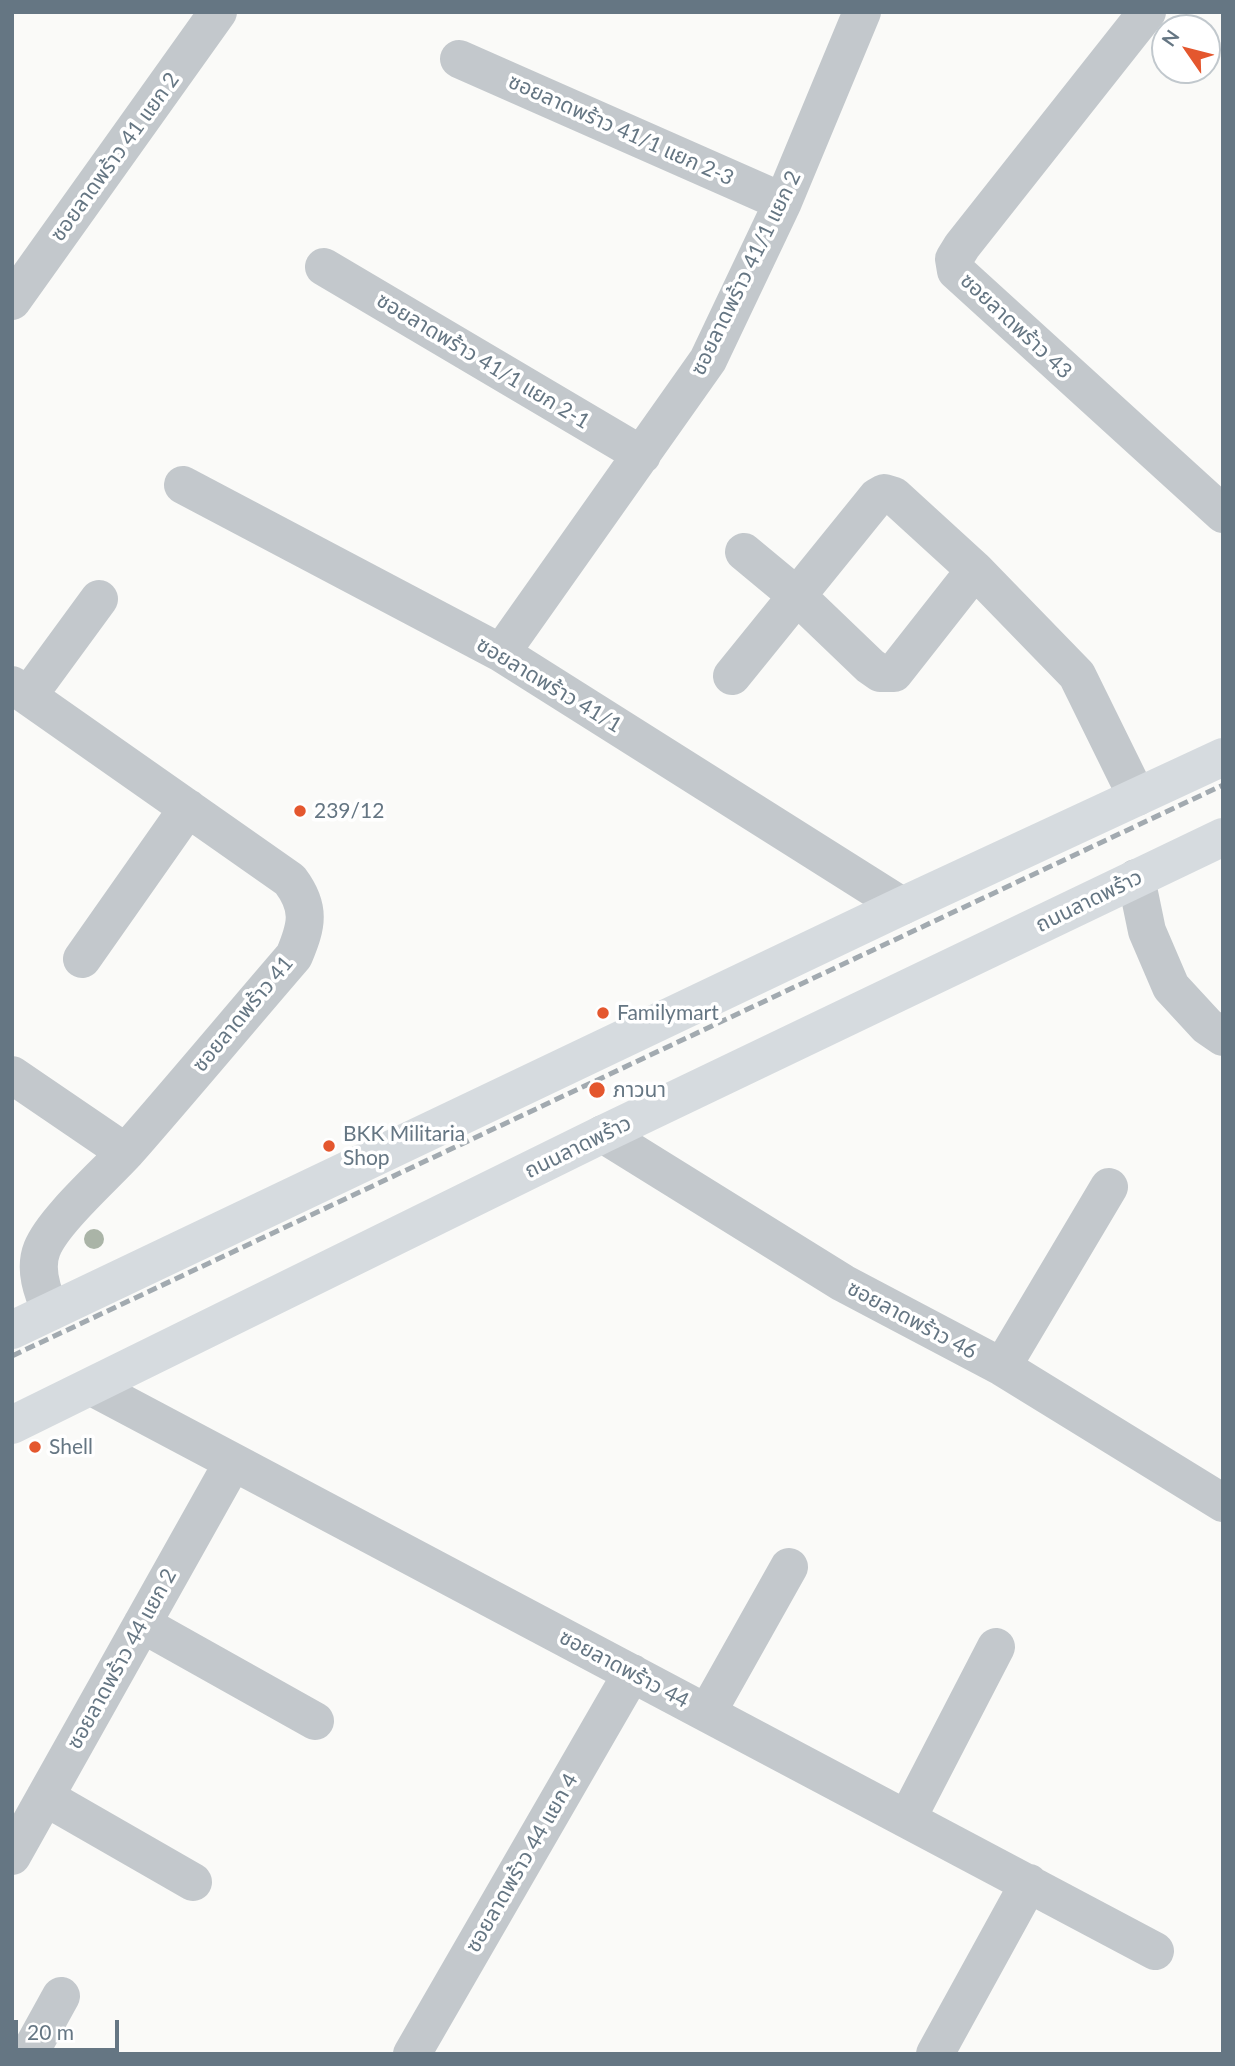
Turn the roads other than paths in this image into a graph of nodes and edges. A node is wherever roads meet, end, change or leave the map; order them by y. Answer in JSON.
{"nodes":[{"id":1,"x":218,"y":12,"type":"edge"},
{"id":2,"x":862,"y":12,"type":"edge"},
{"id":3,"x":1147,"y":12,"type":"edge"},
{"id":4,"x":459,"y":59,"type":"dead end"},
{"id":5,"x":783,"y":202,"type":"junction"},
{"id":6,"x":324,"y":267,"type":"dead end"},
{"id":7,"x":12,"y":301,"type":"edge"},
{"id":8,"x":642,"y":455,"type":"junction"},
{"id":9,"x":183,"y":485,"type":"dead end"},
{"id":10,"x":1219,"y":503,"type":"edge"},
{"id":11,"x":744,"y":552,"type":"dead end"},
{"id":12,"x":975,"y":570,"type":"junction"},
{"id":13,"x":797,"y":596,"type":"junction"},
{"id":14,"x":99,"y":599,"type":"dead end"},
{"id":15,"x":501,"y":653,"type":"junction"},
{"id":16,"x":732,"y":676,"type":"dead end"},
{"id":17,"x":20,"y":690,"type":"edge"},
{"id":18,"x":1223,"y":757,"type":"edge"},
{"id":19,"x":1137,"y":797,"type":"junction"},
{"id":20,"x":188,"y":808,"type":"junction"},
{"id":21,"x":1223,"y":837,"type":"edge"},
{"id":22,"x":1136,"y":878,"type":"junction"},
{"id":23,"x":902,"y":906,"type":"junction"},
{"id":24,"x":82,"y":959,"type":"dead end"},
{"id":25,"x":1223,"y":1037,"type":"edge"},
{"id":26,"x":12,"y":1076,"type":"edge"},
{"id":27,"x":603,"y":1134,"type":"junction"},
{"id":28,"x":125,"y":1153,"type":"junction"},
{"id":29,"x":1109,"y":1187,"type":"dead end"},
{"id":30,"x":51,"y":1311,"type":"junction"},
{"id":31,"x":12,"y":1330,"type":"edge"},
{"id":32,"x":1002,"y":1367,"type":"junction"},
{"id":33,"x":92,"y":1387,"type":"junction"},
{"id":34,"x":12,"y":1425,"type":"edge"},
{"id":35,"x":233,"y":1462,"type":"junction"},
{"id":36,"x":1223,"y":1503,"type":"edge"},
{"id":37,"x":789,"y":1567,"type":"dead end"},
{"id":38,"x":142,"y":1624,"type":"junction"},
{"id":39,"x":996,"y":1647,"type":"dead end"},
{"id":40,"x":632,"y":1673,"type":"junction"},
{"id":41,"x":708,"y":1713,"type":"junction"},
{"id":42,"x":315,"y":1721,"type":"dead end"},
{"id":43,"x":45,"y":1797,"type":"junction"},
{"id":44,"x":907,"y":1819,"type":"junction"},
{"id":45,"x":12,"y":1856,"type":"edge"},
{"id":46,"x":193,"y":1882,"type":"dead end"},
{"id":47,"x":1029,"y":1884,"type":"junction"},
{"id":48,"x":1155,"y":1951,"type":"dead end"},
{"id":49,"x":61,"y":1996,"type":"dead end"},
{"id":50,"x":29,"y":2054,"type":"edge"},
{"id":51,"x":412,"y":2054,"type":"edge"},
{"id":52,"x":935,"y":2054,"type":"edge"}],
"edges":[{"from":1,"to":7,"type":"street","name":"ซอยลาดพร้าว 41 แยก 2"},
{"from":2,"to":5,"type":"street","name":"ซอยลาดพร้าว 41/1 แยก 2"},
{"from":3,"to":10,"type":"street","name":"ซอยลาดพร้าว 43"},
{"from":4,"to":5,"type":"street","name":"ซอยลาดพร้าว 41/1 แยก 2-3"},
{"from":5,"to":8,"type":"street","name":"ซอยลาดพร้าว 41/1 แยก 2"},
{"from":6,"to":8,"type":"street","name":"ซอยลาดพร้าว 41/1 แยก 2-1"},
{"from":8,"to":15,"type":"street","name":"ซอยลาดพร้าว 41/1 แยก 2"},
{"from":9,"to":15,"type":"street","name":"ซอยลาดพร้าว 41/1"},
{"from":11,"to":13,"type":"street"},
{"from":12,"to":13,"type":"street"},
{"from":12,"to":13,"type":"street"},
{"from":12,"to":19,"type":"street"},
{"from":13,"to":16,"type":"street"},
{"from":14,"to":17,"type":"street"},
{"from":15,"to":23,"type":"street","name":"ซอยลาดพร้าว 41/1"},
{"from":17,"to":20,"type":"street","name":"ซอยลาดพร้าว 41"},
{"from":18,"to":19,"type":"main road"},
{"from":19,"to":23,"type":"main road"},
{"from":20,"to":24,"type":"street"},
{"from":20,"to":28,"type":"street","name":"ซอยลาดพร้าว 41"},
{"from":21,"to":22,"type":"main road","name":"ถนนลาดพร้าว"},
{"from":22,"to":25,"type":"street"},
{"from":22,"to":27,"type":"main road","name":"ถนนลาดพร้าว"},
{"from":23,"to":30,"type":"main road"},
{"from":26,"to":28,"type":"street"},
{"from":27,"to":32,"type":"street","name":"ซอยลาดพร้าว 46"},
{"from":27,"to":33,"type":"main road","name":"ถนนลาดพร้าว"},
{"from":28,"to":30,"type":"street","name":"ซอยลาดพร้าว 41"},
{"from":29,"to":32,"type":"street"},
{"from":30,"to":31,"type":"main road"},
{"from":32,"to":36,"type":"street","name":"ซอยลาดพร้าว 46"},
{"from":33,"to":34,"type":"main road","name":"ถนนลาดพร้าว"},
{"from":33,"to":35,"type":"street","name":"ซอยลาดพร้าว 44"},
{"from":35,"to":38,"type":"street","name":"ซอยลาดพร้าว 44 แยก 2"},
{"from":35,"to":40,"type":"street","name":"ซอยลาดพร้าว 44"},
{"from":37,"to":41,"type":"street"},
{"from":38,"to":42,"type":"street"},
{"from":38,"to":43,"type":"street","name":"ซอยลาดพร้าว 44 แยก 2"},
{"from":39,"to":44,"type":"street"},
{"from":40,"to":41,"type":"street","name":"ซอยลาดพร้าว 44"},
{"from":40,"to":51,"type":"street","name":"ซอยลาดพร้าว 44 แยก 4"},
{"from":41,"to":44,"type":"street","name":"ซอยลาดพร้าว 44"},
{"from":43,"to":45,"type":"street","name":"ซอยลาดพร้าว 44 แยก 2"},
{"from":43,"to":46,"type":"street"},
{"from":44,"to":47,"type":"street","name":"ซอยลาดพร้าว 44"},
{"from":47,"to":48,"type":"street","name":"ซอยลาดพร้าว 44"},
{"from":47,"to":52,"type":"street"},
{"from":49,"to":50,"type":"street"}]}
